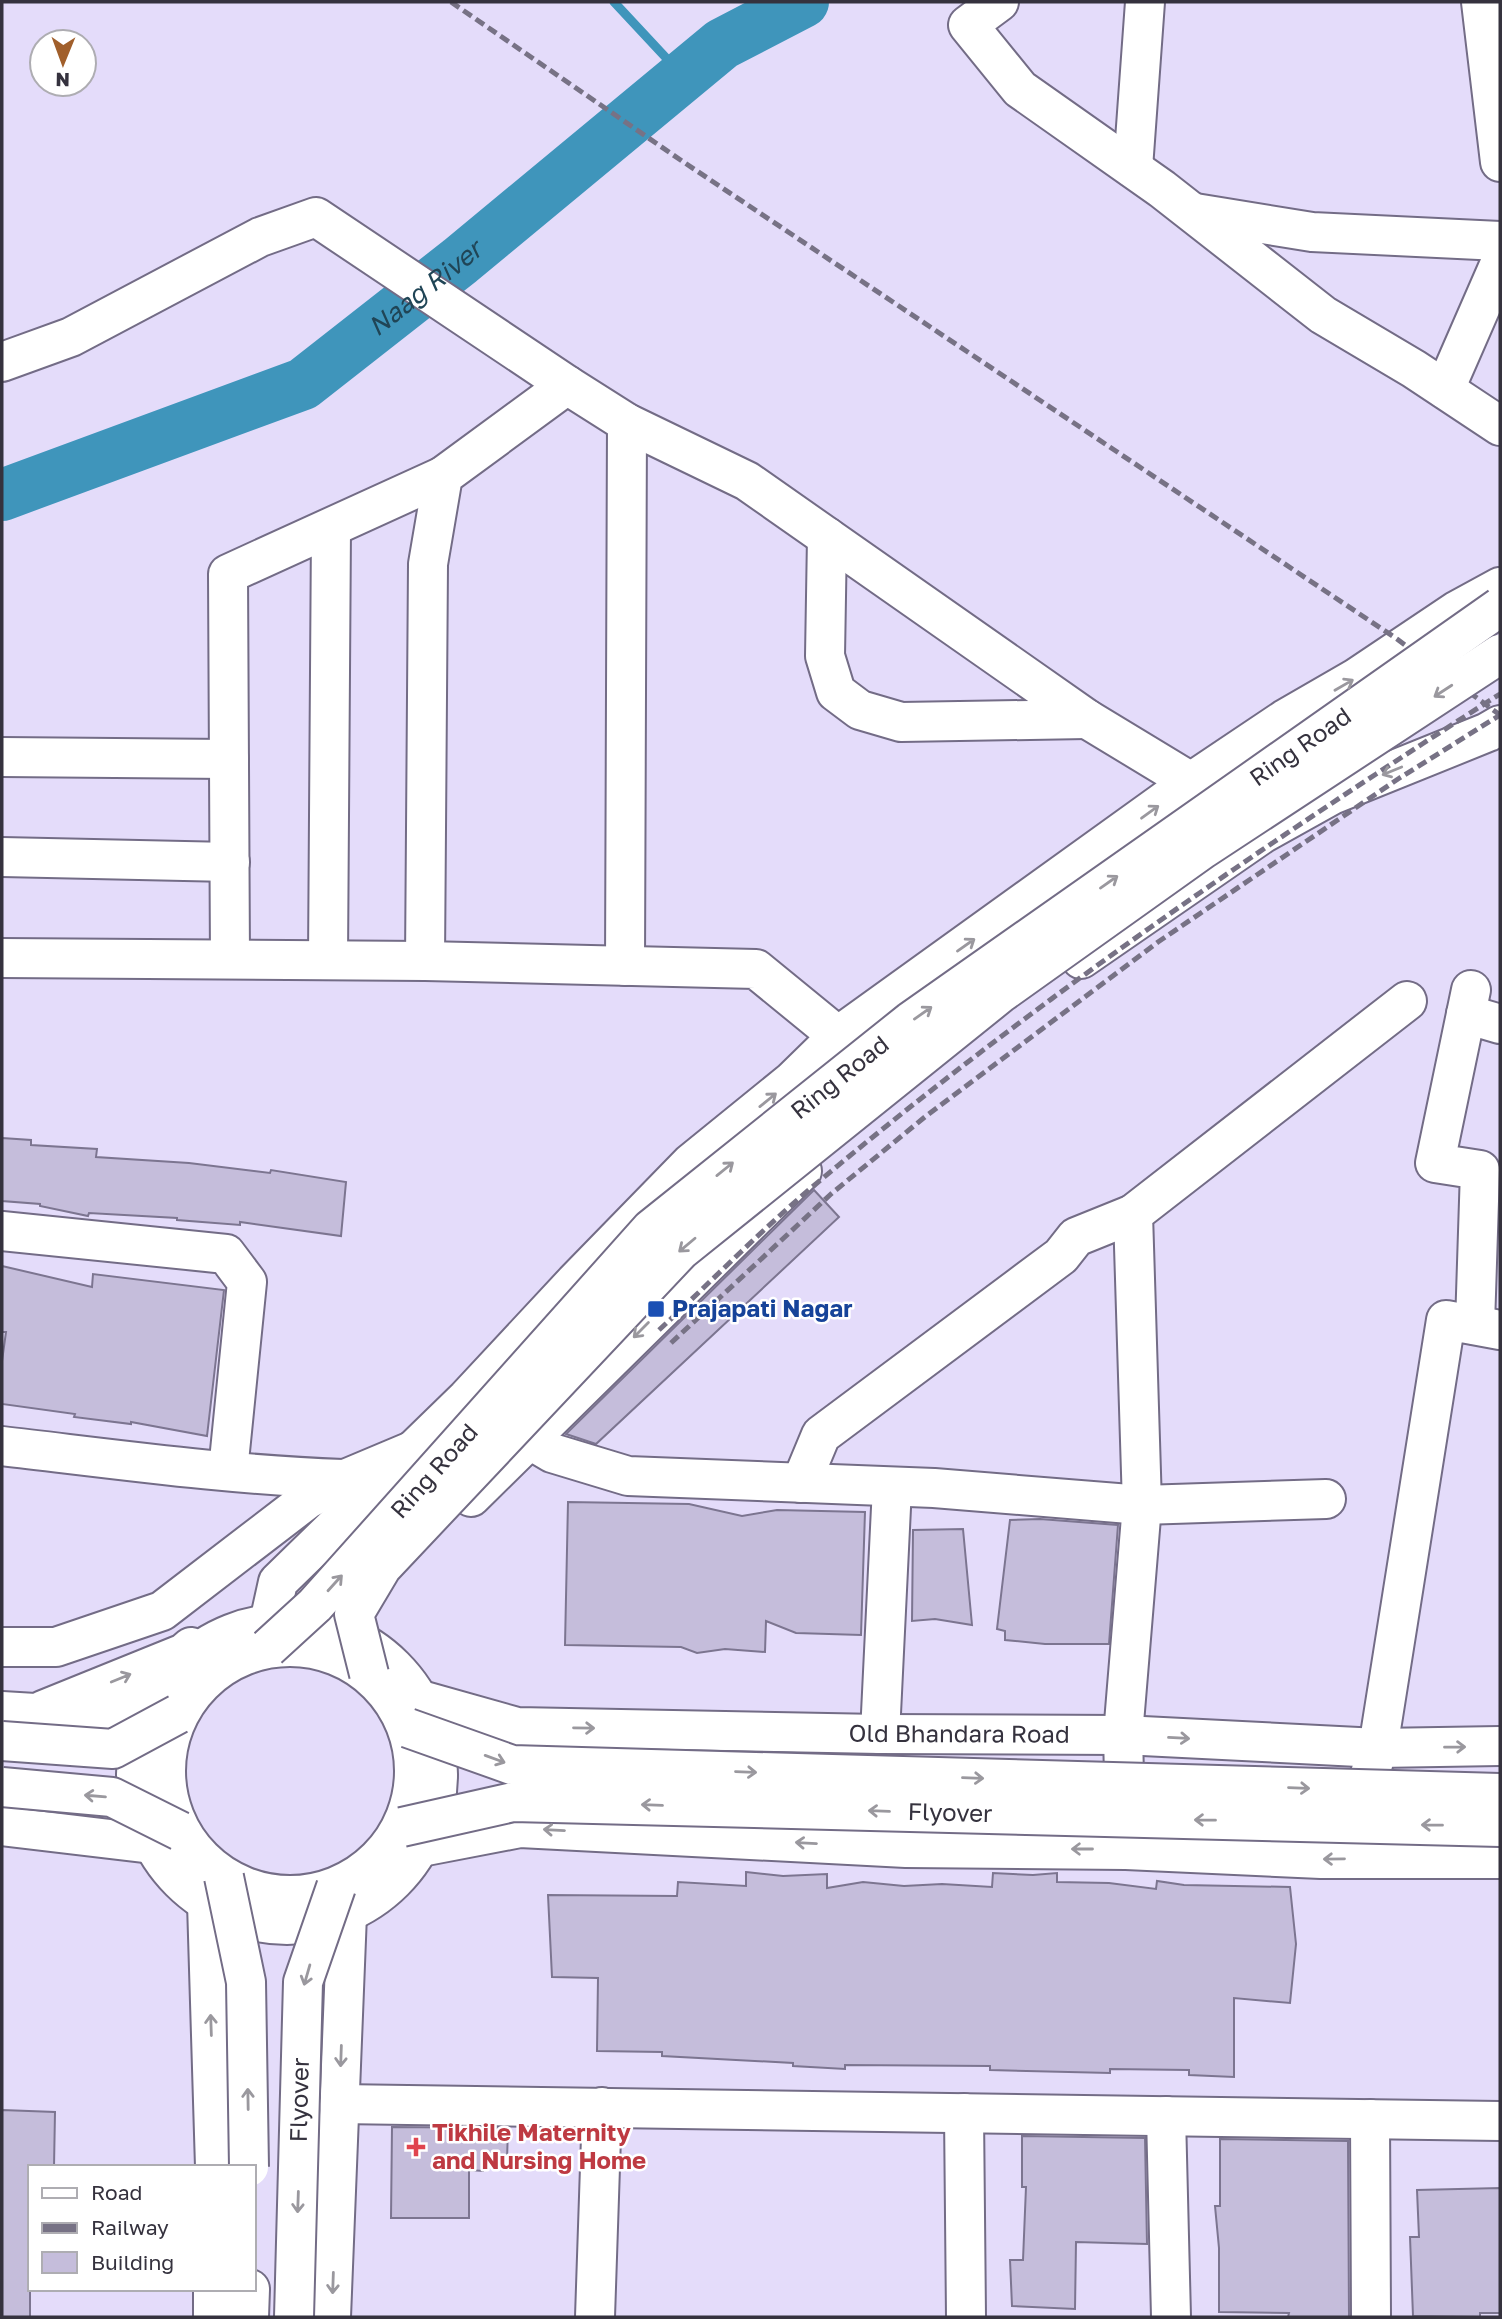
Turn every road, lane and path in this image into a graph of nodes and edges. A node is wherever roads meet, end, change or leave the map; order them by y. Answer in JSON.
{"nodes":[{"id":1,"x":999,"y":2,"type":"edge"},
{"id":2,"x":1144,"y":2,"type":"edge"},
{"id":3,"x":1481,"y":2,"type":"edge"},
{"id":4,"x":1494,"y":52,"type":"edge"},
{"id":5,"x":1500,"y":154,"type":"edge"},
{"id":6,"x":1133,"y":169,"type":"junction"},
{"id":7,"x":1193,"y":213,"type":"junction"},
{"id":8,"x":1500,"y":241,"type":"edge"},
{"id":9,"x":1500,"y":263,"type":"edge"},
{"id":10,"x":2,"y":362,"type":"edge"},
{"id":11,"x":567,"y":385,"type":"junction"},
{"id":12,"x":1445,"y":389,"type":"junction"},
{"id":13,"x":626,"y":423,"type":"junction"},
{"id":14,"x":1500,"y":426,"type":"edge"},
{"id":15,"x":443,"y":476,"type":"junction"},
{"id":16,"x":331,"y":528,"type":"junction"},
{"id":17,"x":827,"y":537,"type":"junction"},
{"id":18,"x":1500,"y":587,"type":"edge"},
{"id":19,"x":1500,"y":607,"type":"edge"},
{"id":20,"x":1500,"y":654,"type":"edge"},
{"id":21,"x":1087,"y":719,"type":"junction"},
{"id":22,"x":1500,"y":725,"type":"edge"},
{"id":23,"x":2,"y":757,"type":"edge"},
{"id":24,"x":229,"y":759,"type":"junction"},
{"id":25,"x":1191,"y":782,"type":"junction"},
{"id":26,"x":1262,"y":834,"type":"junction"},
{"id":27,"x":2,"y":857,"type":"edge"},
{"id":28,"x":230,"y":862,"type":"junction"},
{"id":29,"x":2,"y":958,"type":"edge"},
{"id":30,"x":230,"y":959,"type":"junction"},
{"id":31,"x":328,"y":961,"type":"junction"},
{"id":32,"x":425,"y":961,"type":"junction"},
{"id":33,"x":625,"y":966,"type":"junction"},
{"id":34,"x":1407,"y":1001,"type":"dead end"},
{"id":35,"x":1479,"y":1009,"type":"edge"},
{"id":36,"x":838,"y":1036,"type":"junction"},
{"id":37,"x":1490,"y":1170,"type":"edge"},
{"id":38,"x":1133,"y":1214,"type":"junction"},
{"id":39,"x":2,"y":1231,"type":"edge"},
{"id":40,"x":1488,"y":1327,"type":"edge"},
{"id":41,"x":530,"y":1440,"type":"junction"},
{"id":42,"x":2,"y":1446,"type":"edge"},
{"id":43,"x":416,"y":1449,"type":"junction"},
{"id":44,"x":228,"y":1471,"type":"junction"},
{"id":45,"x":345,"y":1479,"type":"junction"},
{"id":46,"x":801,"y":1483,"type":"junction"},
{"id":47,"x":892,"y":1487,"type":"junction"},
{"id":48,"x":1326,"y":1499,"type":"dead end"},
{"id":49,"x":1142,"y":1505,"type":"junction"},
{"id":50,"x":278,"y":1582,"type":"junction"},
{"id":51,"x":269,"y":1635,"type":"junction"},
{"id":52,"x":2,"y":1647,"type":"edge"},
{"id":53,"x":373,"y":1663,"type":"junction"},
{"id":54,"x":164,"y":1711,"type":"junction"},
{"id":55,"x":18,"y":1712,"type":"edge"},
{"id":56,"x":414,"y":1714,"type":"junction"},
{"id":57,"x":880,"y":1734,"type":"junction"},
{"id":58,"x":1123,"y":1735,"type":"junction"},
{"id":59,"x":2,"y":1741,"type":"edge"},
{"id":60,"x":1500,"y":1746,"type":"edge"},
{"id":61,"x":1378,"y":1748,"type":"junction"},
{"id":62,"x":2,"y":1787,"type":"edge"},
{"id":63,"x":1500,"y":1793,"type":"edge"},
{"id":64,"x":2,"y":1826,"type":"edge"},
{"id":65,"x":1500,"y":1827,"type":"edge"},
{"id":66,"x":412,"y":1837,"type":"junction"},
{"id":67,"x":166,"y":1838,"type":"junction"},
{"id":68,"x":1126,"y":1850,"type":"junction"},
{"id":69,"x":1376,"y":1858,"type":"junction"},
{"id":70,"x":1500,"y":1859,"type":"edge"},
{"id":71,"x":215,"y":1890,"type":"junction"},
{"id":72,"x":341,"y":1900,"type":"junction"},
{"id":73,"x":339,"y":2104,"type":"junction"},
{"id":74,"x":602,"y":2107,"type":"junction"},
{"id":75,"x":964,"y":2113,"type":"junction"},
{"id":76,"x":1166,"y":2116,"type":"junction"},
{"id":77,"x":1370,"y":2119,"type":"junction"},
{"id":78,"x":1500,"y":2121,"type":"edge"},
{"id":79,"x":215,"y":2165,"type":"edge"},
{"id":80,"x":249,"y":2165,"type":"edge"},
{"id":81,"x":213,"y":2291,"type":"edge"},
{"id":82,"x":250,"y":2291,"type":"edge"},
{"id":83,"x":213,"y":2317,"type":"edge"},
{"id":84,"x":249,"y":2317,"type":"edge"},
{"id":85,"x":294,"y":2317,"type":"edge"},
{"id":86,"x":331,"y":2317,"type":"edge"},
{"id":87,"x":595,"y":2317,"type":"edge"},
{"id":88,"x":966,"y":2317,"type":"edge"},
{"id":89,"x":1171,"y":2317,"type":"edge"},
{"id":90,"x":1371,"y":2317,"type":"edge"}],
"edges":[{"from":1,"to":6,"type":"main road"},
{"from":2,"to":6,"type":"main road"},
{"from":3,"to":4,"type":"main road"},
{"from":4,"to":5,"type":"main road"},
{"from":6,"to":7,"type":"main road"},
{"from":7,"to":8,"type":"main road"},
{"from":7,"to":12,"type":"main road"},
{"from":9,"to":12,"type":"main road"},
{"from":10,"to":11,"type":"main road"},
{"from":11,"to":13,"type":"main road"},
{"from":11,"to":15,"type":"main road"},
{"from":12,"to":14,"type":"main road"},
{"from":13,"to":17,"type":"main road"},
{"from":13,"to":33,"type":"main road"},
{"from":15,"to":16,"type":"main road"},
{"from":15,"to":32,"type":"main road"},
{"from":16,"to":24,"type":"main road"},
{"from":16,"to":31,"type":"main road"},
{"from":17,"to":21,"type":"main road"},
{"from":17,"to":21,"type":"main road"},
{"from":25,"to":18,"type":"main road","one_way":true},
{"from":51,"to":19,"type":"main road","name":"Ring Road","one_way":true,"bridge":true},
{"from":20,"to":53,"type":"main road","name":"Ring Road","one_way":true,"bridge":true},
{"from":21,"to":25,"type":"main road"},
{"from":22,"to":26,"type":"main road","name":"Ring Road","one_way":true},
{"from":23,"to":24,"type":"main road"},
{"from":24,"to":28,"type":"main road"},
{"from":25,"to":26,"type":"main road"},
{"from":36,"to":25,"type":"main road","one_way":true},
{"from":26,"to":41,"type":"main road","name":"Ring Road","one_way":true},
{"from":27,"to":28,"type":"main road"},
{"from":28,"to":30,"type":"main road"},
{"from":29,"to":30,"type":"main road"},
{"from":30,"to":31,"type":"main road"},
{"from":31,"to":32,"type":"main road"},
{"from":32,"to":33,"type":"main road"},
{"from":33,"to":36,"type":"main road"},
{"from":34,"to":38,"type":"main road"},
{"from":35,"to":37,"type":"main road"},
{"from":43,"to":36,"type":"main road","one_way":true},
{"from":37,"to":40,"type":"main road"},
{"from":38,"to":46,"type":"main road"},
{"from":38,"to":49,"type":"main road"},
{"from":39,"to":44,"type":"main road"},
{"from":40,"to":61,"type":"main road"},
{"from":41,"to":46,"type":"main road"},
{"from":41,"to":53,"type":"main road","name":"Ring Road"},
{"from":42,"to":44,"type":"main road"},
{"from":43,"to":45,"type":"main road"},
{"from":43,"to":50,"type":"main road"},
{"from":44,"to":45,"type":"main road"},
{"from":45,"to":52,"type":"main road"},
{"from":46,"to":47,"type":"main road"},
{"from":47,"to":49,"type":"main road"},
{"from":47,"to":57,"type":"main road"},
{"from":48,"to":49,"type":"main road"},
{"from":49,"to":58,"type":"main road"},
{"from":50,"to":51,"type":"main road"},
{"from":55,"to":50,"type":"main road","one_way":true},
{"from":51,"to":53,"type":"main road"},
{"from":51,"to":54,"type":"main road"},
{"from":53,"to":56,"type":"main road"},
{"from":54,"to":55,"type":"main road"},
{"from":54,"to":59,"type":"main road","bridge":true},
{"from":54,"to":67,"type":"main road"},
{"from":56,"to":57,"type":"main road","name":"Old Bhandara Road","one_way":true},
{"from":56,"to":63,"type":"main road","name":"Flyover","one_way":true,"bridge":true},
{"from":56,"to":66,"type":"main road"},
{"from":57,"to":58,"type":"main road","name":"Old Bhandara Road"},
{"from":58,"to":61,"type":"main road","name":"Old Bhandara Road","one_way":true},
{"from":58,"to":68,"type":"main road"},
{"from":61,"to":60,"type":"main road","name":"Old Bhandara Road","one_way":true},
{"from":61,"to":69,"type":"main road"},
{"from":67,"to":62,"type":"main road","one_way":true,"bridge":true},
{"from":64,"to":67,"type":"main road"},
{"from":65,"to":66,"type":"main road","name":"Flyover","one_way":true,"bridge":true},
{"from":68,"to":66,"type":"main road","one_way":true},
{"from":66,"to":72,"type":"main road"},
{"from":67,"to":71,"type":"main road"},
{"from":69,"to":68,"type":"main road","one_way":true},
{"from":69,"to":70,"type":"main road"},
{"from":71,"to":72,"type":"main road"},
{"from":79,"to":71,"type":"main road","one_way":true},
{"from":80,"to":71,"type":"main road","name":"Flyover","one_way":true,"bridge":true},
{"from":72,"to":73,"type":"main road","one_way":true},
{"from":72,"to":85,"type":"main road","name":"Flyover","one_way":true,"bridge":true},
{"from":73,"to":74,"type":"main road"},
{"from":73,"to":86,"type":"main road","one_way":true},
{"from":74,"to":75,"type":"main road"},
{"from":74,"to":87,"type":"main road"},
{"from":75,"to":76,"type":"main road"},
{"from":75,"to":88,"type":"main road"},
{"from":76,"to":77,"type":"main road"},
{"from":76,"to":89,"type":"main road"},
{"from":77,"to":78,"type":"main road"},
{"from":77,"to":90,"type":"main road"},
{"from":81,"to":83,"type":"main road"},
{"from":82,"to":84,"type":"main road"}]}
